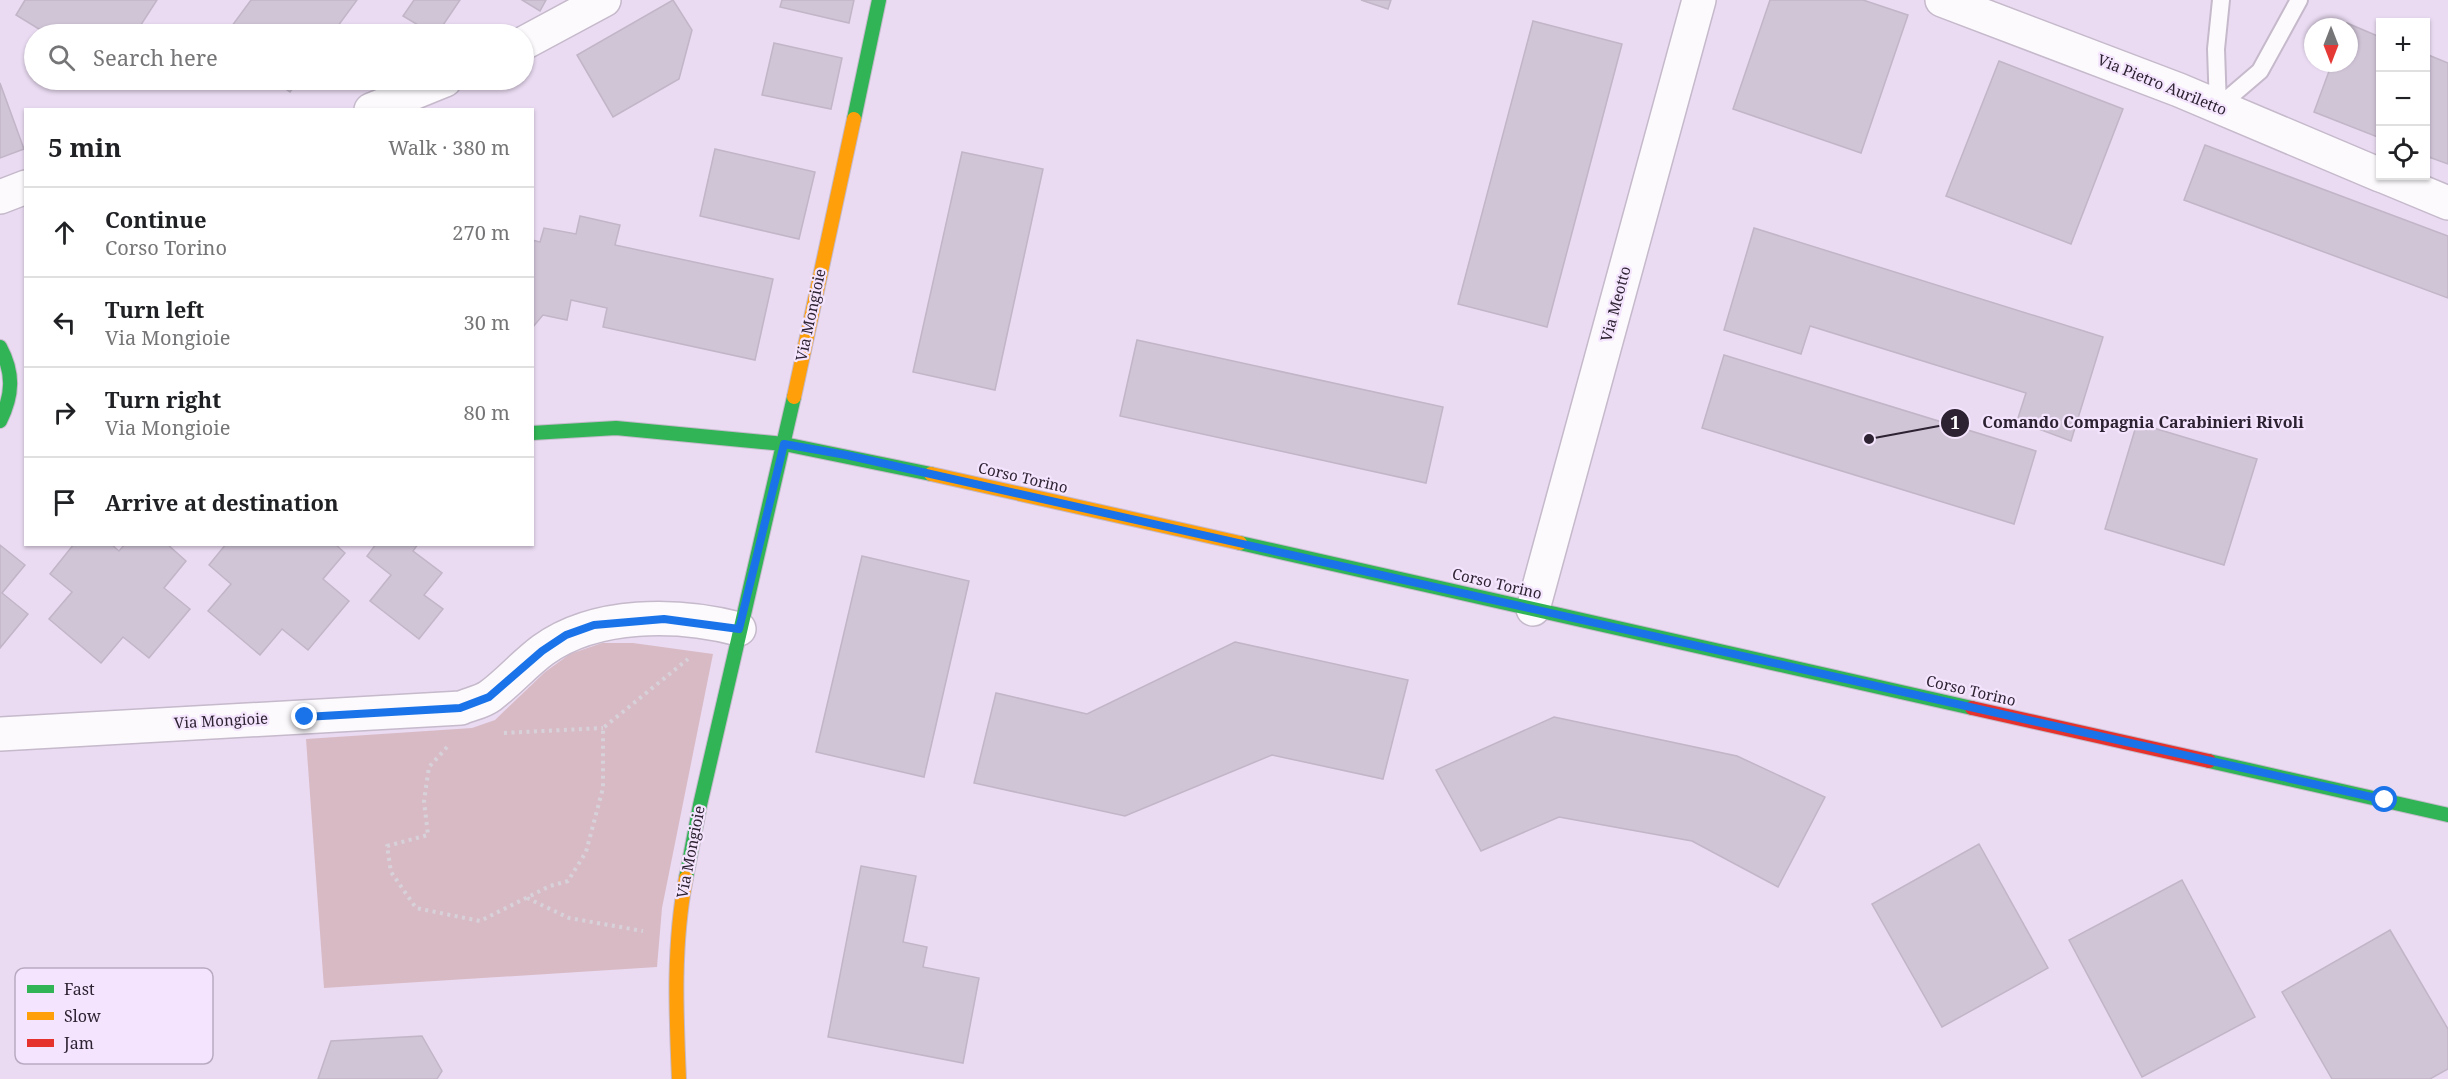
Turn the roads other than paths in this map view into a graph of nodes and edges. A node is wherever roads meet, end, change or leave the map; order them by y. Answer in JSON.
{"nodes":[{"id":1,"x":604,"y":0,"type":"edge"},
{"id":2,"x":879,"y":0,"type":"edge"},
{"id":3,"x":1699,"y":0,"type":"edge"},
{"id":4,"x":1942,"y":0,"type":"edge"},
{"id":5,"x":2221,"y":0,"type":"edge"},
{"id":6,"x":2299,"y":0,"type":"edge"},
{"id":7,"x":534,"y":38,"type":"edge"},
{"id":8,"x":420,"y":90,"type":"edge"},
{"id":9,"x":2218,"y":106,"type":"junction"},
{"id":10,"x":376,"y":108,"type":"edge"},
{"id":11,"x":2376,"y":172,"type":"edge"},
{"id":12,"x":2394,"y":180,"type":"edge"},
{"id":13,"x":24,"y":188,"type":"edge"},
{"id":14,"x":0,"y":197,"type":"edge"},
{"id":15,"x":2448,"y":203,"type":"edge"},
{"id":16,"x":0,"y":347,"type":"edge"},
{"id":17,"x":8,"y":360,"type":"junction"},
{"id":18,"x":24,"y":366,"type":"edge"},
{"id":19,"x":17,"y":419,"type":"dead end"},
{"id":20,"x":0,"y":421,"type":"edge"},
{"id":21,"x":534,"y":433,"type":"edge"},
{"id":22,"x":784,"y":444,"type":"junction"},
{"id":23,"x":1533,"y":609,"type":"junction"},
{"id":24,"x":734,"y":627,"type":"junction"},
{"id":25,"x":0,"y":734,"type":"edge"},
{"id":26,"x":2448,"y":815,"type":"edge"},
{"id":27,"x":678,"y":1079,"type":"edge"}],
"edges":[{"from":1,"to":7,"type":"street"},
{"from":2,"to":22,"type":"main road","name":"Via Mongioie"},
{"from":3,"to":23,"type":"street","name":"Via Meotto"},
{"from":4,"to":9,"type":"street","name":"Via Pietro Auriletto"},
{"from":5,"to":9,"type":"lane"},
{"from":6,"to":9,"type":"lane"},
{"from":8,"to":10,"type":"street"},
{"from":9,"to":11,"type":"street","name":"Via Pietro Auriletto"},
{"from":12,"to":15,"type":"street","name":"Via Pietro Auriletto"},
{"from":13,"to":14,"type":"street"},
{"from":16,"to":17,"type":"main road"},
{"from":17,"to":18,"type":"main road"},
{"from":17,"to":20,"type":"main road"},
{"from":19,"to":20,"type":"main road"},
{"from":21,"to":22,"type":"main road","name":"Corso Torino"},
{"from":22,"to":23,"type":"main road","name":"Corso Torino"},
{"from":22,"to":24,"type":"main road","name":"Via Mongioie"},
{"from":23,"to":26,"type":"main road","name":"Corso Torino"},
{"from":24,"to":25,"type":"street","name":"Via Mongioie"},
{"from":24,"to":27,"type":"main road","name":"Via Mongioie"}]}
